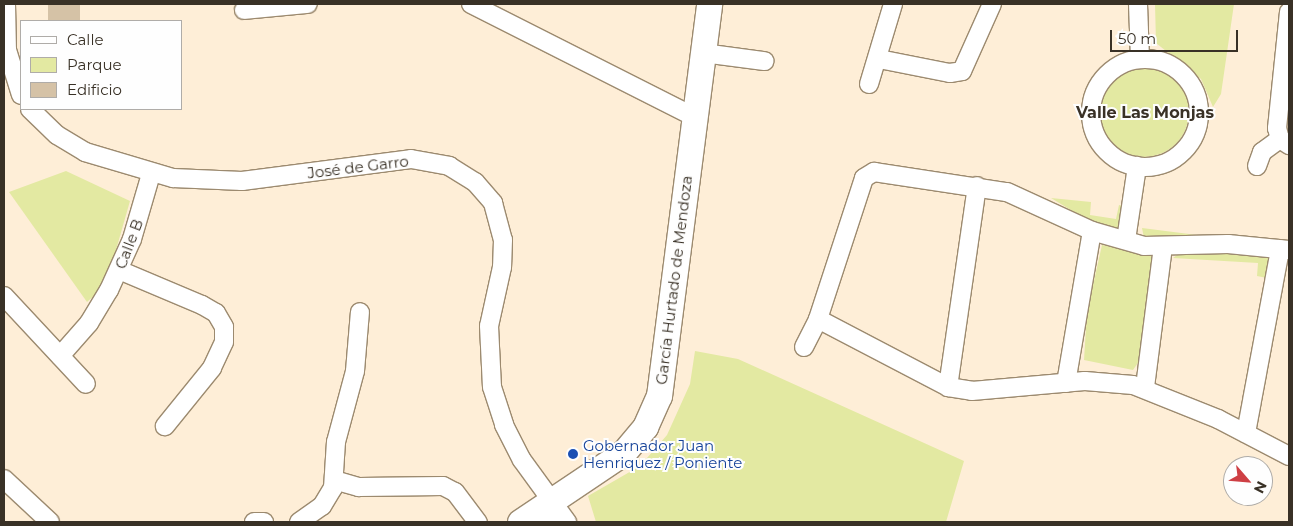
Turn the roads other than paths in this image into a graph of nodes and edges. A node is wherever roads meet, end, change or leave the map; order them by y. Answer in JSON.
{"nodes":[{"id":1,"x":6,"y":4,"type":"edge"},
{"id":2,"x":308,"y":4,"type":"edge"},
{"id":3,"x":471,"y":4,"type":"edge"},
{"id":4,"x":709,"y":4,"type":"edge"},
{"id":5,"x":894,"y":4,"type":"edge"},
{"id":6,"x":992,"y":4,"type":"edge"},
{"id":7,"x":1138,"y":4,"type":"edge"},
{"id":8,"x":244,"y":10,"type":"dead end"},
{"id":9,"x":1289,"y":12,"type":"edge"},
{"id":10,"x":703,"y":53,"type":"junction"},
{"id":11,"x":879,"y":59,"type":"junction"},
{"id":12,"x":1140,"y":59,"type":"junction"},
{"id":13,"x":764,"y":61,"type":"dead end"},
{"id":14,"x":869,"y":84,"type":"dead end"},
{"id":15,"x":20,"y":92,"type":"edge"},
{"id":16,"x":31,"y":110,"type":"edge"},
{"id":17,"x":695,"y":117,"type":"junction"},
{"id":18,"x":1285,"y":142,"type":"edge"},
{"id":19,"x":1137,"y":166,"type":"junction"},
{"id":20,"x":1257,"y":166,"type":"dead end"},
{"id":21,"x":151,"y":174,"type":"junction"},
{"id":22,"x":977,"y":186,"type":"junction"},
{"id":23,"x":1092,"y":231,"type":"junction"},
{"id":24,"x":1126,"y":240,"type":"junction"},
{"id":25,"x":1163,"y":247,"type":"junction"},
{"id":26,"x":1285,"y":249,"type":"edge"},
{"id":27,"x":119,"y":270,"type":"junction"},
{"id":28,"x":4,"y":296,"type":"edge"},
{"id":29,"x":360,"y":312,"type":"dead end"},
{"id":30,"x":818,"y":319,"type":"junction"},
{"id":31,"x":804,"y":347,"type":"dead end"},
{"id":32,"x":60,"y":356,"type":"junction"},
{"id":33,"x":1066,"y":383,"type":"junction"},
{"id":34,"x":86,"y":384,"type":"dead end"},
{"id":35,"x":948,"y":386,"type":"junction"},
{"id":36,"x":1145,"y":387,"type":"junction"},
{"id":37,"x":165,"y":426,"type":"dead end"},
{"id":38,"x":1246,"y":433,"type":"junction"},
{"id":39,"x":1289,"y":456,"type":"edge"},
{"id":40,"x":4,"y":480,"type":"edge"},
{"id":41,"x":334,"y":480,"type":"junction"},
{"id":42,"x":549,"y":512,"type":"edge"},
{"id":43,"x":50,"y":522,"type":"edge"},
{"id":44,"x":254,"y":522,"type":"edge"},
{"id":45,"x":264,"y":522,"type":"edge"},
{"id":46,"x":299,"y":522,"type":"edge"},
{"id":47,"x":478,"y":522,"type":"edge"},
{"id":48,"x":520,"y":522,"type":"edge"},
{"id":49,"x":567,"y":522,"type":"edge"}],
"edges":[{"from":1,"to":15,"type":"street"},
{"from":2,"to":8,"type":"street"},
{"from":3,"to":17,"type":"street"},
{"from":4,"to":10,"type":"street","name":"García Hurtado de Mendoza"},
{"from":5,"to":11,"type":"street"},
{"from":6,"to":11,"type":"street"},
{"from":7,"to":12,"type":"street"},
{"from":9,"to":18,"type":"street"},
{"from":10,"to":13,"type":"street"},
{"from":10,"to":17,"type":"street","name":"García Hurtado de Mendoza"},
{"from":11,"to":14,"type":"street"},
{"from":12,"to":19,"type":"street"},
{"from":12,"to":19,"type":"street"},
{"from":16,"to":21,"type":"street","name":"José de Garro"},
{"from":17,"to":42,"type":"street","name":"García Hurtado de Mendoza"},
{"from":18,"to":20,"type":"street"},
{"from":19,"to":24,"type":"street"},
{"from":21,"to":27,"type":"street","name":"Calle B"},
{"from":21,"to":42,"type":"street","name":"José de Garro"},
{"from":22,"to":23,"type":"street"},
{"from":22,"to":30,"type":"street"},
{"from":22,"to":35,"type":"street"},
{"from":23,"to":24,"type":"street"},
{"from":23,"to":33,"type":"street"},
{"from":24,"to":25,"type":"street"},
{"from":25,"to":26,"type":"street"},
{"from":25,"to":36,"type":"street"},
{"from":26,"to":38,"type":"street"},
{"from":27,"to":32,"type":"street","name":"Calle B"},
{"from":27,"to":37,"type":"street"},
{"from":28,"to":32,"type":"street"},
{"from":29,"to":41,"type":"street"},
{"from":30,"to":31,"type":"street"},
{"from":30,"to":35,"type":"street"},
{"from":32,"to":34,"type":"street"},
{"from":33,"to":35,"type":"street"},
{"from":33,"to":36,"type":"street"},
{"from":36,"to":38,"type":"street"},
{"from":38,"to":39,"type":"street"},
{"from":40,"to":43,"type":"street"},
{"from":41,"to":46,"type":"street"},
{"from":41,"to":47,"type":"street"},
{"from":42,"to":48,"type":"street","name":"García Hurtado de Mendoza"},
{"from":42,"to":49,"type":"street","name":"José de Garro"},
{"from":44,"to":45,"type":"street"}]}
